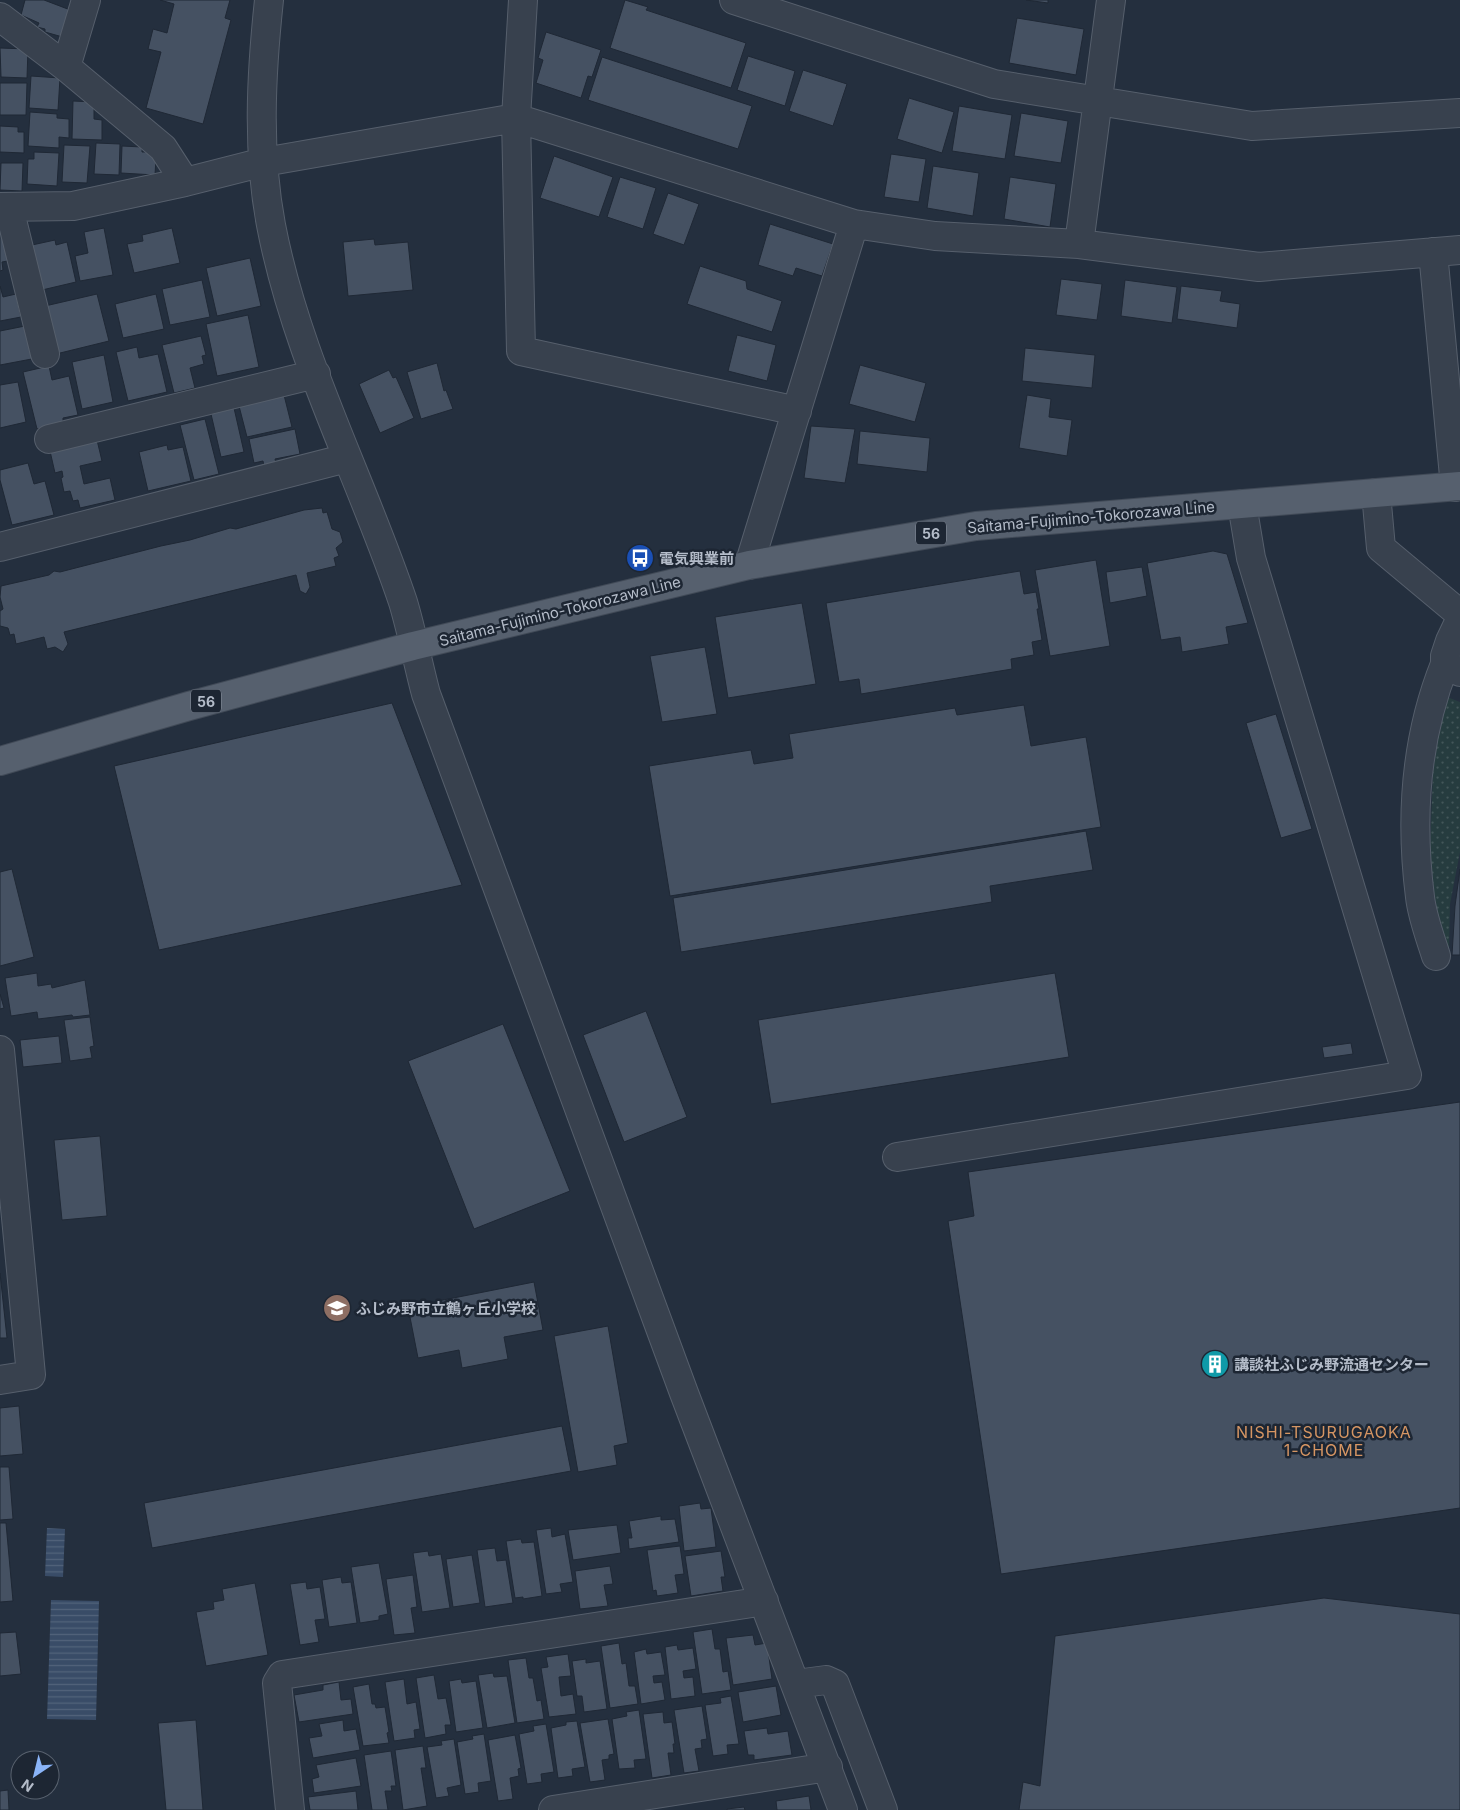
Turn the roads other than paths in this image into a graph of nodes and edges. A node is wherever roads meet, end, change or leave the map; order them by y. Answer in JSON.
{"nodes":[{"id":1,"x":86,"y":0,"type":"edge"},
{"id":2,"x":269,"y":0,"type":"edge"},
{"id":3,"x":523,"y":0,"type":"edge"},
{"id":4,"x":734,"y":0,"type":"edge"},
{"id":5,"x":1111,"y":0,"type":"edge"},
{"id":6,"x":0,"y":17,"type":"edge"},
{"id":7,"x":66,"y":67,"type":"junction"},
{"id":8,"x":1096,"y":100,"type":"junction"},
{"id":9,"x":1460,"y":113,"type":"edge"},
{"id":10,"x":516,"y":118,"type":"junction"},
{"id":11,"x":264,"y":162,"type":"junction"},
{"id":12,"x":185,"y":182,"type":"junction"},
{"id":13,"x":5,"y":207,"type":"edge"},
{"id":14,"x":854,"y":224,"type":"junction"},
{"id":15,"x":1079,"y":244,"type":"junction"},
{"id":16,"x":1460,"y":250,"type":"edge"},
{"id":17,"x":1433,"y":252,"type":"junction"},
{"id":18,"x":45,"y":354,"type":"dead end"},
{"id":19,"x":316,"y":374,"type":"junction"},
{"id":20,"x":797,"y":411,"type":"junction"},
{"id":21,"x":49,"y":438,"type":"dead end"},
{"id":22,"x":347,"y":458,"type":"junction"},
{"id":23,"x":1457,"y":487,"type":"edge"},
{"id":24,"x":1376,"y":493,"type":"junction"},
{"id":25,"x":1242,"y":504,"type":"junction"},
{"id":26,"x":0,"y":547,"type":"edge"},
{"id":27,"x":749,"y":565,"type":"junction"},
{"id":28,"x":1460,"y":614,"type":"edge"},
{"id":29,"x":1460,"y":620,"type":"edge"},
{"id":30,"x":413,"y":646,"type":"junction"},
{"id":31,"x":1452,"y":668,"type":"edge"},
{"id":32,"x":0,"y":761,"type":"edge"},
{"id":33,"x":1436,"y":956,"type":"dead end"},
{"id":34,"x":0,"y":1050,"type":"edge"},
{"id":35,"x":897,"y":1157,"type":"dead end"},
{"id":36,"x":0,"y":1380,"type":"edge"},
{"id":37,"x":764,"y":1601,"type":"junction"},
{"id":38,"x":796,"y":1684,"type":"junction"},
{"id":39,"x":828,"y":1767,"type":"junction"},
{"id":40,"x":290,"y":1810,"type":"edge"},
{"id":41,"x":553,"y":1810,"type":"edge"},
{"id":42,"x":843,"y":1810,"type":"edge"},
{"id":43,"x":883,"y":1810,"type":"edge"}],
"edges":[{"from":1,"to":7,"type":"street"},
{"from":2,"to":11,"type":"street"},
{"from":3,"to":10,"type":"street"},
{"from":4,"to":8,"type":"street"},
{"from":5,"to":8,"type":"street"},
{"from":6,"to":7,"type":"street"},
{"from":7,"to":12,"type":"street"},
{"from":8,"to":9,"type":"street"},
{"from":8,"to":15,"type":"street"},
{"from":10,"to":11,"type":"street"},
{"from":10,"to":14,"type":"street"},
{"from":10,"to":20,"type":"street"},
{"from":11,"to":12,"type":"street"},
{"from":11,"to":19,"type":"street"},
{"from":12,"to":13,"type":"street"},
{"from":13,"to":18,"type":"street"},
{"from":14,"to":15,"type":"street"},
{"from":14,"to":20,"type":"street"},
{"from":15,"to":17,"type":"street"},
{"from":16,"to":17,"type":"street"},
{"from":17,"to":23,"type":"street"},
{"from":19,"to":21,"type":"street"},
{"from":19,"to":22,"type":"street"},
{"from":20,"to":27,"type":"street"},
{"from":22,"to":26,"type":"street"},
{"from":22,"to":30,"type":"street"},
{"from":23,"to":24,"type":"main road","name":"Saitama-Fujimino-Tokorozawa Line","number":"56"},
{"from":24,"to":25,"type":"main road","name":"Saitama-Fujimino-Tokorozawa Line","number":"56"},
{"from":24,"to":28,"type":"street"},
{"from":25,"to":27,"type":"main road","name":"Saitama-Fujimino-Tokorozawa Line","number":"56"},
{"from":25,"to":35,"type":"street"},
{"from":27,"to":30,"type":"main road","name":"Saitama-Fujimino-Tokorozawa Line","number":"56"},
{"from":29,"to":31,"type":"street"},
{"from":30,"to":32,"type":"main road","name":"Saitama-Fujimino-Tokorozawa Line","number":"56"},
{"from":30,"to":37,"type":"street"},
{"from":31,"to":33,"type":"street"},
{"from":34,"to":36,"type":"street"},
{"from":37,"to":38,"type":"street"},
{"from":37,"to":40,"type":"street"},
{"from":38,"to":39,"type":"street"},
{"from":38,"to":43,"type":"street"},
{"from":39,"to":41,"type":"street"},
{"from":39,"to":42,"type":"street"}]}
